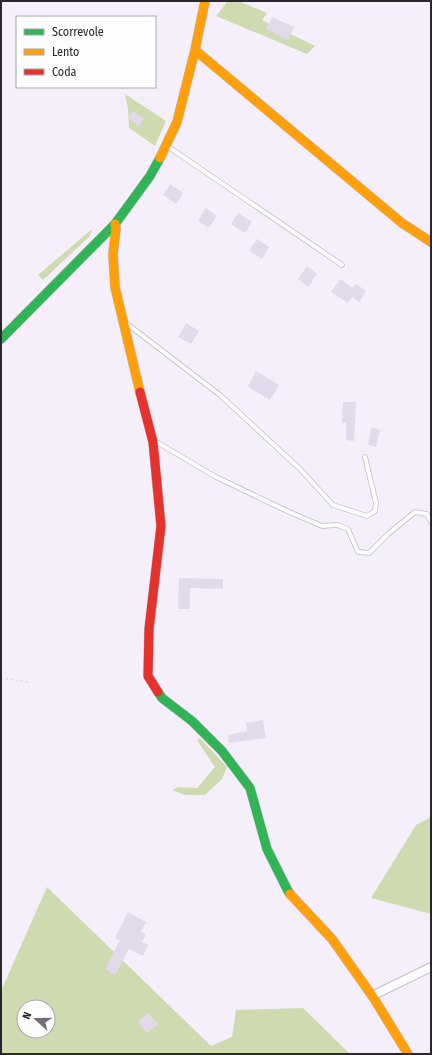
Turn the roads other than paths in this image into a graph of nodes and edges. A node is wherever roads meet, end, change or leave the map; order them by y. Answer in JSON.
{"nodes":[{"id":1,"x":205,"y":1,"type":"edge"},
{"id":2,"x":195,"y":50,"type":"junction"},
{"id":3,"x":166,"y":146,"type":"junction"},
{"id":4,"x":115,"y":224,"type":"junction"},
{"id":5,"x":431,"y":242,"type":"edge"},
{"id":6,"x":342,"y":265,"type":"dead end"},
{"id":7,"x":123,"y":321,"type":"junction"},
{"id":8,"x":1,"y":339,"type":"edge"},
{"id":9,"x":153,"y":442,"type":"junction"},
{"id":10,"x":365,"y":457,"type":"dead end"},
{"id":11,"x":431,"y":522,"type":"edge"},
{"id":12,"x":431,"y":967,"type":"edge"},
{"id":13,"x":372,"y":996,"type":"junction"},
{"id":14,"x":408,"y":1054,"type":"edge"}],
"edges":[{"from":1,"to":2,"type":"street"},
{"from":2,"to":3,"type":"street"},
{"from":2,"to":5,"type":"street"},
{"from":3,"to":4,"type":"street"},
{"from":3,"to":6,"type":"lane"},
{"from":4,"to":7,"type":"street"},
{"from":4,"to":8,"type":"street"},
{"from":7,"to":9,"type":"street"},
{"from":7,"to":10,"type":"lane"},
{"from":9,"to":11,"type":"lane"},
{"from":9,"to":13,"type":"street"},
{"from":12,"to":13,"type":"street"},
{"from":13,"to":14,"type":"street"}]}
